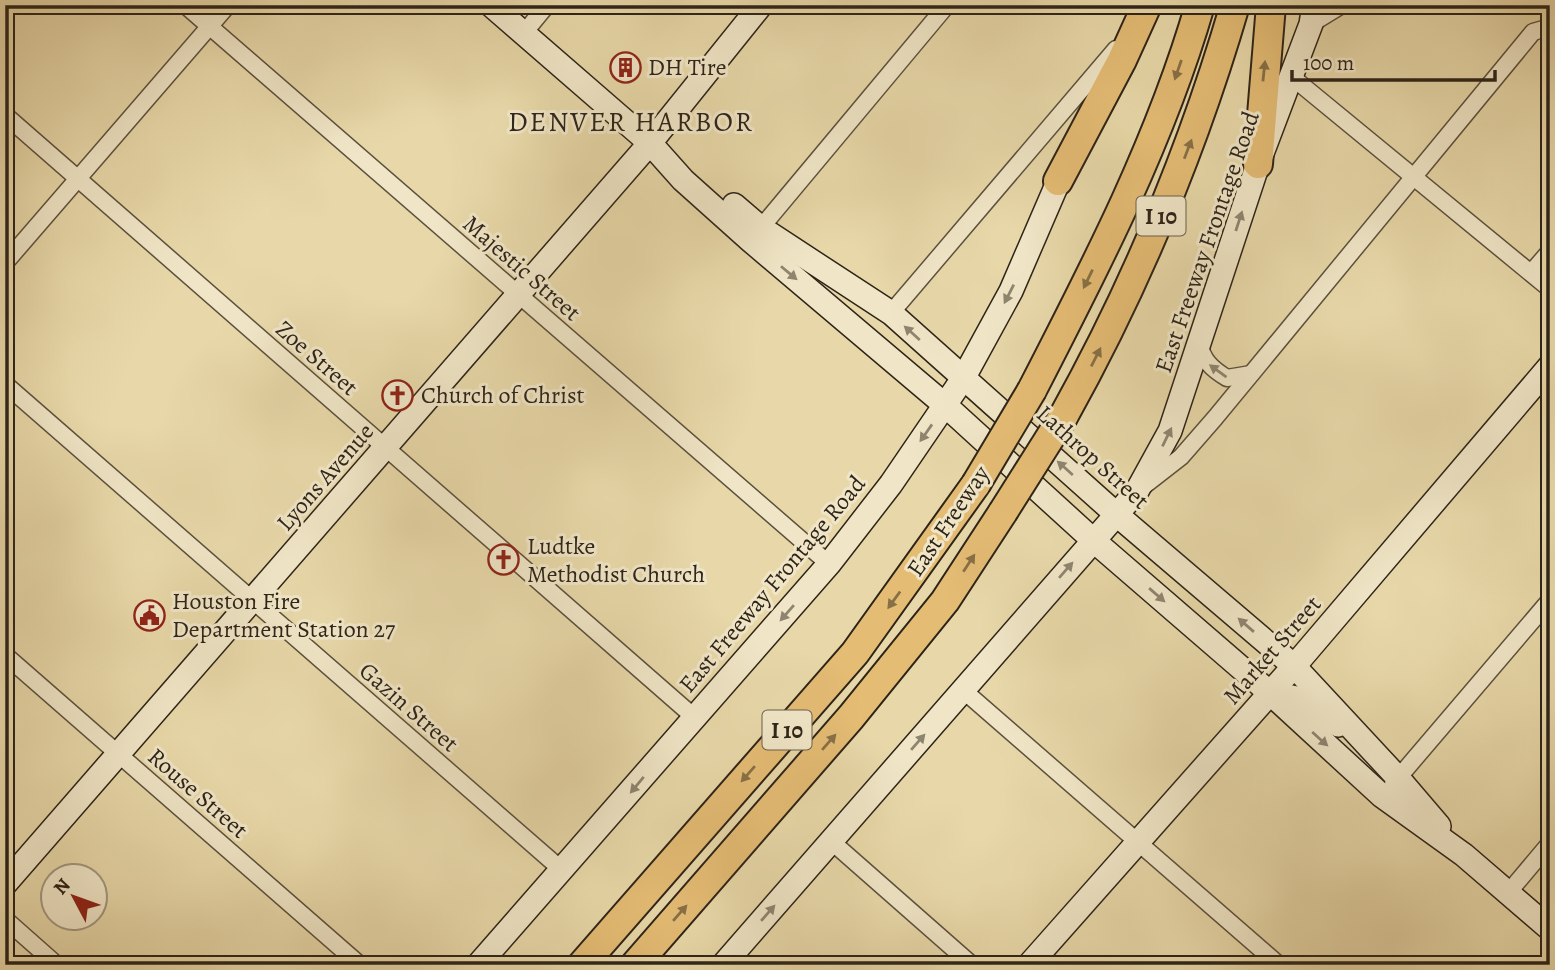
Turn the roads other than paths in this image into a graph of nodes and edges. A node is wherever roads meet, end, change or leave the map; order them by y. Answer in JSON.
{"nodes":[{"id":1,"x":185,"y":5,"type":"edge"},
{"id":2,"x":228,"y":5,"type":"edge"},
{"id":3,"x":491,"y":5,"type":"edge"},
{"id":4,"x":547,"y":5,"type":"edge"},
{"id":5,"x":761,"y":5,"type":"edge"},
{"id":6,"x":947,"y":5,"type":"edge"},
{"id":7,"x":1131,"y":5,"type":"edge"},
{"id":8,"x":1147,"y":5,"type":"edge"},
{"id":9,"x":1200,"y":5,"type":"edge"},
{"id":10,"x":1235,"y":5,"type":"edge"},
{"id":11,"x":1271,"y":5,"type":"edge"},
{"id":12,"x":1342,"y":5,"type":"edge"},
{"id":13,"x":1312,"y":15,"type":"edge"},
{"id":14,"x":210,"y":27,"type":"junction"},
{"id":15,"x":1548,"y":27,"type":"edge"},
{"id":16,"x":524,"y":33,"type":"junction"},
{"id":17,"x":1116,"y":49,"type":"junction"},
{"id":18,"x":1292,"y":77,"type":"junction"},
{"id":19,"x":5,"y":115,"type":"edge"},
{"id":20,"x":650,"y":143,"type":"junction"},
{"id":21,"x":1258,"y":164,"type":"junction"},
{"id":22,"x":1415,"y":176,"type":"junction"},
{"id":23,"x":77,"y":178,"type":"junction"},
{"id":24,"x":1058,"y":181,"type":"junction"},
{"id":25,"x":755,"y":234,"type":"junction"},
{"id":26,"x":1550,"y":251,"type":"edge"},
{"id":27,"x":5,"y":263,"type":"edge"},
{"id":28,"x":1531,"y":273,"type":"junction"},
{"id":29,"x":1550,"y":289,"type":"edge"},
{"id":30,"x":519,"y":295,"type":"junction"},
{"id":31,"x":891,"y":313,"type":"junction"},
{"id":32,"x":1199,"y":342,"type":"junction"},
{"id":33,"x":1550,"y":366,"type":"edge"},
{"id":34,"x":1251,"y":374,"type":"junction"},
{"id":35,"x":964,"y":377,"type":"junction"},
{"id":36,"x":5,"y":384,"type":"edge"},
{"id":37,"x":946,"y":405,"type":"junction"},
{"id":38,"x":385,"y":447,"type":"junction"},
{"id":39,"x":1137,"y":491,"type":"junction"},
{"id":40,"x":1116,"y":514,"type":"junction"},
{"id":41,"x":1093,"y":540,"type":"junction"},
{"id":42,"x":829,"y":564,"type":"junction"},
{"id":43,"x":253,"y":600,"type":"junction"},
{"id":44,"x":1550,"y":600,"type":"edge"},
{"id":45,"x":5,"y":655,"type":"edge"},
{"id":46,"x":1294,"y":666,"type":"junction"},
{"id":47,"x":963,"y":690,"type":"junction"},
{"id":48,"x":1270,"y":693,"type":"junction"},
{"id":49,"x":694,"y":717,"type":"junction"},
{"id":50,"x":1367,"y":744,"type":"junction"},
{"id":51,"x":119,"y":754,"type":"junction"},
{"id":52,"x":1398,"y":778,"type":"junction"},
{"id":53,"x":1382,"y":796,"type":"junction"},
{"id":54,"x":831,"y":841,"type":"junction"},
{"id":55,"x":1137,"y":841,"type":"junction"},
{"id":56,"x":1550,"y":843,"type":"edge"},
{"id":57,"x":1464,"y":855,"type":"junction"},
{"id":58,"x":563,"y":871,"type":"junction"},
{"id":59,"x":5,"y":884,"type":"edge"},
{"id":60,"x":1508,"y":893,"type":"junction"},
{"id":61,"x":5,"y":919,"type":"edge"},
{"id":62,"x":1550,"y":929,"type":"edge"},
{"id":63,"x":57,"y":965,"type":"edge"},
{"id":64,"x":360,"y":965,"type":"edge"},
{"id":65,"x":478,"y":965,"type":"edge"},
{"id":66,"x":582,"y":965,"type":"edge"},
{"id":67,"x":635,"y":965,"type":"edge"},
{"id":68,"x":723,"y":965,"type":"edge"},
{"id":69,"x":972,"y":965,"type":"edge"},
{"id":70,"x":1028,"y":965,"type":"edge"},
{"id":71,"x":1279,"y":965,"type":"edge"}],
"edges":[{"from":1,"to":14,"type":"street","name":"Majestic Street"},
{"from":2,"to":14,"type":"street"},
{"from":3,"to":16,"type":"street","name":"Lathrop Street"},
{"from":4,"to":16,"type":"street"},
{"from":5,"to":20,"type":"street","name":"Lyons Avenue"},
{"from":6,"to":25,"type":"street"},
{"from":7,"to":17,"type":"street","name":"East Freeway Frontage Road"},
{"from":8,"to":24,"type":"highway"},
{"from":9,"to":66,"type":"highway","name":"East Freeway","number":"I 10","one_way":true,"bridge":true},
{"from":67,"to":10,"type":"highway","name":"East Freeway","number":"I 10","one_way":true,"bridge":true},
{"from":21,"to":11,"type":"highway","one_way":true},
{"from":12,"to":13,"type":"street"},
{"from":13,"to":18,"type":"street","name":"East Freeway Frontage Road"},
{"from":14,"to":23,"type":"street"},
{"from":14,"to":30,"type":"street","name":"Majestic Street"},
{"from":15,"to":22,"type":"street"},
{"from":16,"to":20,"type":"street","name":"Lathrop Street"},
{"from":17,"to":24,"type":"street","name":"East Freeway Frontage Road"},
{"from":17,"to":31,"type":"street"},
{"from":18,"to":21,"type":"street","name":"East Freeway Frontage Road"},
{"from":18,"to":22,"type":"street"},
{"from":19,"to":23,"type":"street","name":"Zoe Street"},
{"from":20,"to":25,"type":"street","name":"Lathrop Street"},
{"from":20,"to":30,"type":"street","name":"Lyons Avenue"},
{"from":32,"to":21,"type":"street","name":"East Freeway Frontage Road","one_way":true},
{"from":22,"to":28,"type":"street"},
{"from":22,"to":34,"type":"street"},
{"from":23,"to":27,"type":"street"},
{"from":23,"to":38,"type":"street","name":"Zoe Street"},
{"from":24,"to":35,"type":"street","name":"East Freeway Frontage Road","one_way":true},
{"from":25,"to":31,"type":"street","name":"Lathrop Street"},
{"from":25,"to":37,"type":"street","name":"Lathrop Street","one_way":true},
{"from":26,"to":28,"type":"street"},
{"from":28,"to":29,"type":"street"},
{"from":30,"to":38,"type":"street","name":"Lyons Avenue"},
{"from":30,"to":42,"type":"street","name":"Majestic Street"},
{"from":35,"to":31,"type":"street","name":"Lathrop Street","one_way":true},
{"from":34,"to":32,"type":"street","one_way":true},
{"from":39,"to":32,"type":"street","name":"East Freeway Frontage Road","one_way":true},
{"from":33,"to":46,"type":"street","name":"Market Street"},
{"from":34,"to":39,"type":"street"},
{"from":35,"to":37,"type":"street","name":"East Freeway Frontage Road"},
{"from":40,"to":35,"type":"street","name":"Lathrop Street","one_way":true},
{"from":36,"to":43,"type":"street","name":"Gazin Street"},
{"from":37,"to":41,"type":"street","name":"Lathrop Street"},
{"from":37,"to":42,"type":"street","name":"East Freeway Frontage Road","one_way":true},
{"from":38,"to":43,"type":"street","name":"Lyons Avenue"},
{"from":38,"to":49,"type":"street","name":"Zoe Street"},
{"from":39,"to":40,"type":"street","name":"East Freeway Frontage Road"},
{"from":40,"to":41,"type":"street","name":"East Freeway Frontage Road"},
{"from":46,"to":40,"type":"street","name":"Lathrop Street","one_way":true},
{"from":47,"to":41,"type":"street","name":"East Freeway Frontage Road","one_way":true},
{"from":41,"to":48,"type":"street","name":"Lathrop Street","one_way":true},
{"from":42,"to":49,"type":"street","name":"East Freeway Frontage Road","one_way":true},
{"from":43,"to":51,"type":"street","name":"Lyons Avenue"},
{"from":43,"to":58,"type":"street","name":"Gazin Street"},
{"from":44,"to":52,"type":"street"},
{"from":45,"to":51,"type":"street","name":"Rouse Street"},
{"from":46,"to":48,"type":"street","name":"Market Street"},
{"from":46,"to":50,"type":"street","name":"Lathrop Street"},
{"from":54,"to":47,"type":"street","name":"East Freeway Frontage Road","one_way":true},
{"from":47,"to":55,"type":"street"},
{"from":48,"to":50,"type":"street"},
{"from":48,"to":53,"type":"street","name":"Lathrop Street","one_way":true},
{"from":48,"to":55,"type":"street","name":"Market Street"},
{"from":49,"to":58,"type":"street","name":"East Freeway Frontage Road","one_way":true},
{"from":50,"to":52,"type":"street","name":"Lathrop Street"},
{"from":51,"to":59,"type":"street","name":"Lyons Avenue"},
{"from":51,"to":64,"type":"street","name":"Rouse Street"},
{"from":52,"to":53,"type":"street"},
{"from":52,"to":57,"type":"street","name":"Lathrop Street"},
{"from":53,"to":57,"type":"street","name":"Lathrop Street"},
{"from":68,"to":54,"type":"street","name":"East Freeway Frontage Road","one_way":true},
{"from":54,"to":69,"type":"street"},
{"from":55,"to":70,"type":"street","name":"Market Street"},
{"from":55,"to":71,"type":"street"},
{"from":56,"to":60,"type":"street"},
{"from":57,"to":60,"type":"street","name":"Lathrop Street"},
{"from":58,"to":65,"type":"street","name":"East Freeway Frontage Road"},
{"from":60,"to":62,"type":"street","name":"Lathrop Street"},
{"from":61,"to":63,"type":"street"}]}
